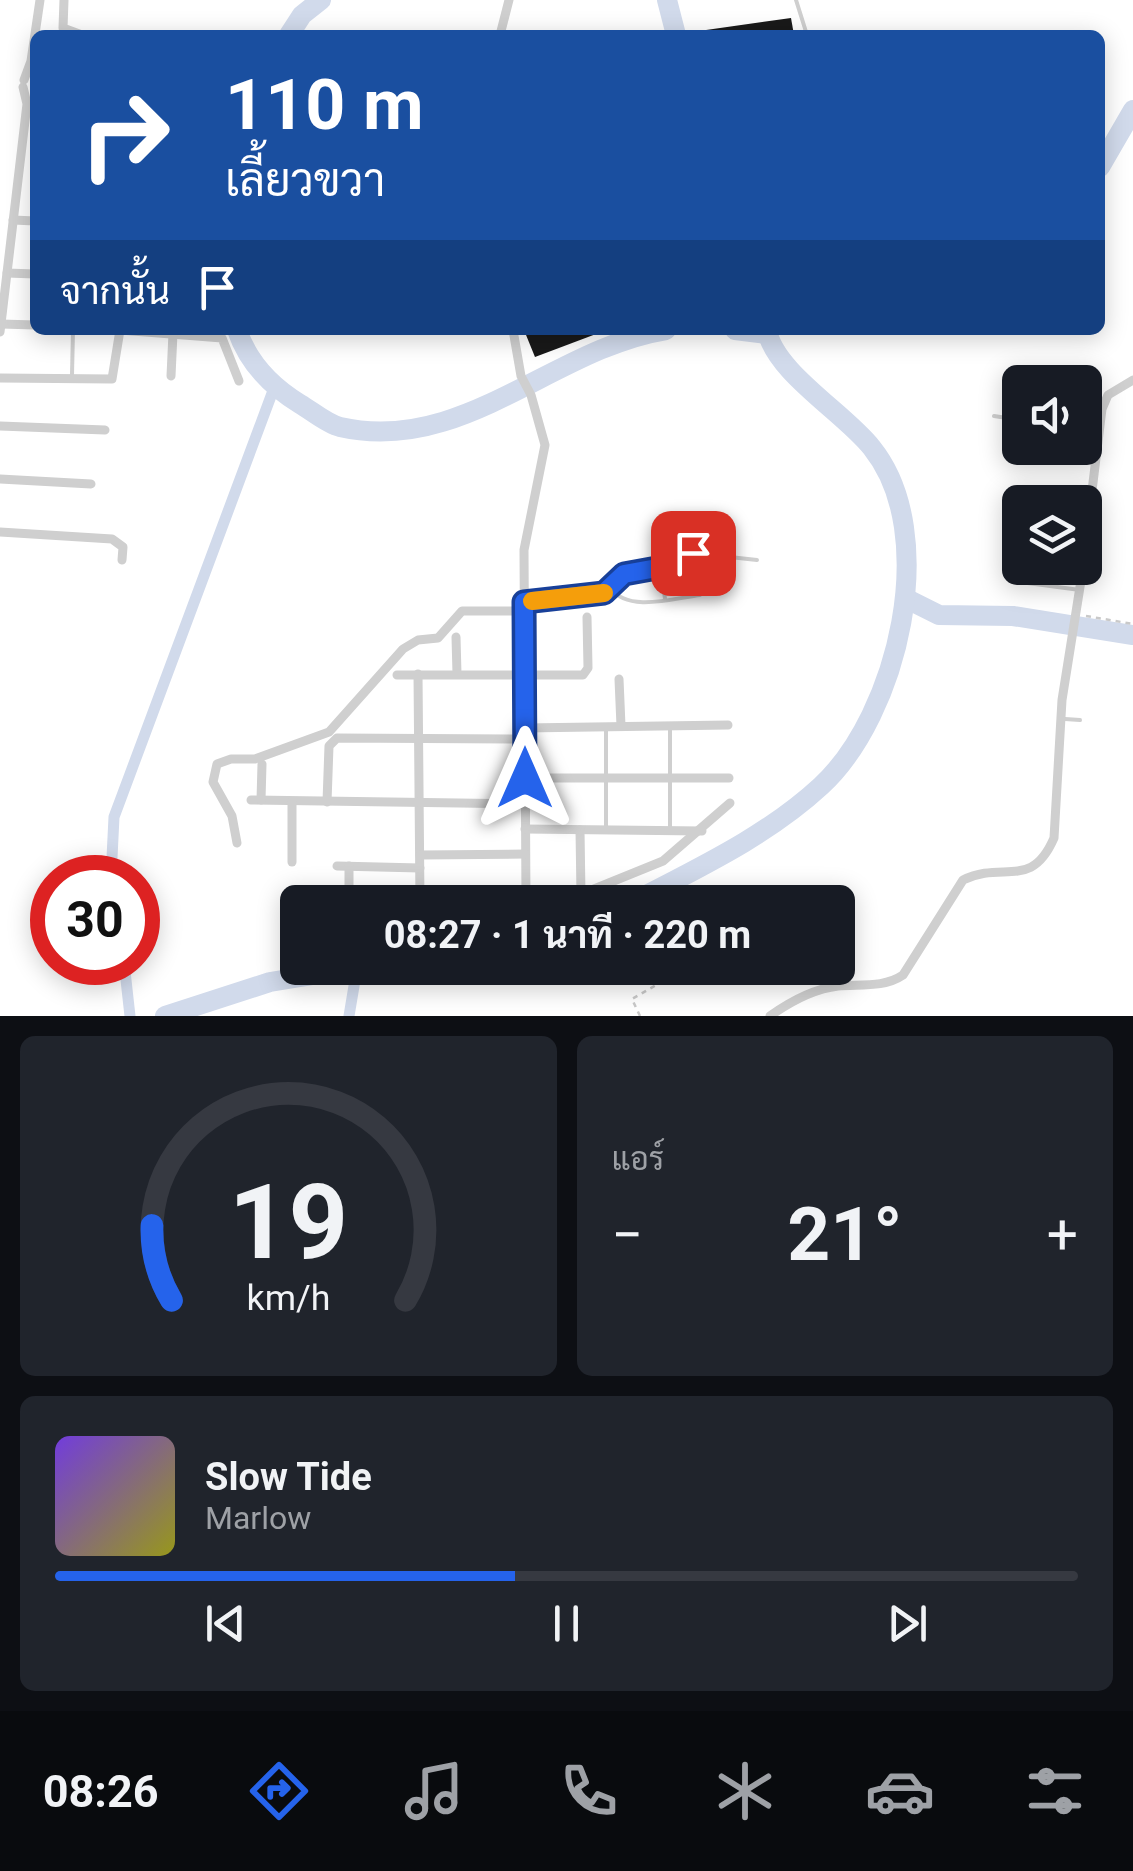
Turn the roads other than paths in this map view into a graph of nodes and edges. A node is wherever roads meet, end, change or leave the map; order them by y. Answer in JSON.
{"nodes":[{"id":1,"x":40,"y":0,"type":"edge"},
{"id":2,"x":64,"y":0,"type":"edge"},
{"id":3,"x":508,"y":0,"type":"edge"},
{"id":4,"x":796,"y":0,"type":"edge"},
{"id":5,"x":37,"y":30,"type":"edge"},
{"id":6,"x":68,"y":30,"type":"edge"},
{"id":7,"x":501,"y":30,"type":"edge"},
{"id":8,"x":805,"y":30,"type":"edge"},
{"id":9,"x":30,"y":71,"type":"edge"},
{"id":10,"x":30,"y":101,"type":"edge"},
{"id":11,"x":27,"y":104,"type":"junction"},
{"id":12,"x":19,"y":169,"type":"junction"},
{"id":13,"x":30,"y":170,"type":"edge"},
{"id":14,"x":13,"y":220,"type":"junction"},
{"id":15,"x":30,"y":221,"type":"edge"},
{"id":16,"x":4,"y":255,"type":"edge"},
{"id":17,"x":7,"y":272,"type":"junction"},
{"id":18,"x":30,"y":274,"type":"edge"},
{"id":19,"x":2,"y":303,"type":"edge"},
{"id":20,"x":1,"y":324,"type":"edge"},
{"id":21,"x":30,"y":326,"type":"edge"},
{"id":22,"x":0,"y":332,"type":"edge"},
{"id":23,"x":74,"y":335,"type":"edge"},
{"id":24,"x":119,"y":335,"type":"edge"},
{"id":25,"x":173,"y":335,"type":"edge"},
{"id":26,"x":193,"y":335,"type":"edge"},
{"id":27,"x":514,"y":335,"type":"edge"},
{"id":28,"x":170,"y":376,"type":"dead end"},
{"id":29,"x":0,"y":378,"type":"edge"},
{"id":30,"x":72,"y":380,"type":"junction"},
{"id":31,"x":1133,"y":380,"type":"edge"},
{"id":32,"x":239,"y":382,"type":"dead end"},
{"id":33,"x":994,"y":416,"type":"dead end"},
{"id":34,"x":1002,"y":417,"type":"edge"},
{"id":35,"x":1102,"y":417,"type":"edge"},
{"id":36,"x":0,"y":426,"type":"edge"},
{"id":37,"x":105,"y":430,"type":"dead end"},
{"id":38,"x":0,"y":480,"type":"edge"},
{"id":39,"x":91,"y":484,"type":"dead end"},
{"id":40,"x":0,"y":532,"type":"edge"},
{"id":41,"x":122,"y":560,"type":"dead end"},
{"id":42,"x":757,"y":560,"type":"dead end"},
{"id":43,"x":661,"y":566,"type":"junction"},
{"id":44,"x":1042,"y":585,"type":"edge"},
{"id":45,"x":1081,"y":585,"type":"edge"},
{"id":46,"x":611,"y":588,"type":"junction"},
{"id":47,"x":1080,"y":590,"type":"junction"},
{"id":48,"x":700,"y":595,"type":"dead end"},
{"id":49,"x":665,"y":599,"type":"junction"},
{"id":50,"x":524,"y":606,"type":"junction"},
{"id":51,"x":588,"y":617,"type":"dead end"},
{"id":52,"x":456,"y":637,"type":"dead end"},
{"id":53,"x":418,"y":674,"type":"junction"},
{"id":54,"x":457,"y":674,"type":"junction"},
{"id":55,"x":525,"y":674,"type":"junction"},
{"id":56,"x":396,"y":675,"type":"dead end"},
{"id":57,"x":620,"y":679,"type":"dead end"},
{"id":58,"x":1060,"y":719,"type":"junction"},
{"id":59,"x":1080,"y":720,"type":"dead end"},
{"id":60,"x":670,"y":725,"type":"junction"},
{"id":61,"x":728,"y":725,"type":"dead end"},
{"id":62,"x":606,"y":726,"type":"junction"},
{"id":63,"x":620,"y":726,"type":"junction"},
{"id":64,"x":525,"y":733,"type":"junction"},
{"id":65,"x":420,"y":737,"type":"junction"},
{"id":66,"x":262,"y":764,"type":"dead end"},
{"id":67,"x":525,"y":778,"type":"junction"},
{"id":68,"x":606,"y":778,"type":"junction"},
{"id":69,"x":670,"y":778,"type":"junction"},
{"id":70,"x":729,"y":778,"type":"dead end"},
{"id":71,"x":292,"y":802,"type":"junction"},
{"id":72,"x":327,"y":802,"type":"junction"},
{"id":73,"x":419,"y":802,"type":"junction"},
{"id":74,"x":730,"y":803,"type":"dead end"},
{"id":75,"x":525,"y":804,"type":"junction"},
{"id":76,"x":525,"y":829,"type":"junction"},
{"id":77,"x":580,"y":830,"type":"junction"},
{"id":78,"x":606,"y":830,"type":"junction"},
{"id":79,"x":670,"y":831,"type":"junction"},
{"id":80,"x":702,"y":832,"type":"junction"},
{"id":81,"x":236,"y":843,"type":"dead end"},
{"id":82,"x":526,"y":854,"type":"junction"},
{"id":83,"x":420,"y":855,"type":"junction"},
{"id":84,"x":292,"y":862,"type":"dead end"},
{"id":85,"x":420,"y":868,"type":"junction"},
{"id":86,"x":346,"y":885,"type":"edge"},
{"id":87,"x":420,"y":885,"type":"edge"},
{"id":88,"x":526,"y":885,"type":"edge"},
{"id":89,"x":582,"y":885,"type":"edge"},
{"id":90,"x":605,"y":885,"type":"edge"},
{"id":91,"x":770,"y":1016,"type":"edge"}],
"edges":[{"from":1,"to":5,"type":"street"},
{"from":2,"to":6,"type":"street"},
{"from":3,"to":7,"type":"street"},
{"from":4,"to":8,"type":"lane"},
{"from":9,"to":11,"type":"street"},
{"from":10,"to":11,"type":"street"},
{"from":11,"to":12,"type":"street"},
{"from":12,"to":13,"type":"street"},
{"from":12,"to":14,"type":"street"},
{"from":14,"to":15,"type":"street"},
{"from":14,"to":16,"type":"street"},
{"from":16,"to":17,"type":"street"},
{"from":17,"to":18,"type":"street"},
{"from":17,"to":19,"type":"street"},
{"from":19,"to":20,"type":"street"},
{"from":20,"to":21,"type":"street"},
{"from":20,"to":22,"type":"street"},
{"from":23,"to":30,"type":"lane"},
{"from":24,"to":30,"type":"street"},
{"from":25,"to":28,"type":"street"},
{"from":26,"to":32,"type":"street"},
{"from":27,"to":50,"type":"street"},
{"from":29,"to":30,"type":"street"},
{"from":31,"to":35,"type":"street"},
{"from":33,"to":34,"type":"lane"},
{"from":36,"to":37,"type":"street"},
{"from":38,"to":39,"type":"street"},
{"from":40,"to":41,"type":"street"},
{"from":42,"to":43,"type":"lane"},
{"from":43,"to":46,"type":"lane"},
{"from":43,"to":49,"type":"lane"},
{"from":44,"to":47,"type":"lane"},
{"from":45,"to":47,"type":"street"},
{"from":46,"to":49,"type":"lane"},
{"from":46,"to":50,"type":"lane"},
{"from":47,"to":58,"type":"street"},
{"from":48,"to":49,"type":"lane"},
{"from":50,"to":55,"type":"street"},
{"from":50,"to":81,"type":"street"},
{"from":51,"to":55,"type":"street"},
{"from":52,"to":54,"type":"street"},
{"from":53,"to":54,"type":"street"},
{"from":53,"to":56,"type":"street"},
{"from":53,"to":65,"type":"street"},
{"from":54,"to":55,"type":"street"},
{"from":55,"to":64,"type":"street"},
{"from":57,"to":63,"type":"street"},
{"from":58,"to":59,"type":"lane"},
{"from":58,"to":91,"type":"street"},
{"from":60,"to":61,"type":"street"},
{"from":60,"to":63,"type":"street"},
{"from":60,"to":69,"type":"lane"},
{"from":62,"to":63,"type":"street"},
{"from":62,"to":64,"type":"street"},
{"from":62,"to":68,"type":"lane"},
{"from":64,"to":65,"type":"street"},
{"from":64,"to":67,"type":"street"},
{"from":65,"to":72,"type":"street"},
{"from":65,"to":73,"type":"street"},
{"from":66,"to":71,"type":"street"},
{"from":67,"to":68,"type":"street"},
{"from":67,"to":75,"type":"street"},
{"from":68,"to":69,"type":"street"},
{"from":68,"to":78,"type":"lane"},
{"from":69,"to":70,"type":"street"},
{"from":69,"to":79,"type":"lane"},
{"from":71,"to":72,"type":"street"},
{"from":71,"to":84,"type":"street"},
{"from":72,"to":73,"type":"street"},
{"from":73,"to":75,"type":"street"},
{"from":73,"to":83,"type":"street"},
{"from":74,"to":80,"type":"street"},
{"from":75,"to":76,"type":"street"},
{"from":76,"to":77,"type":"street"},
{"from":76,"to":82,"type":"street"},
{"from":77,"to":78,"type":"street"},
{"from":77,"to":89,"type":"street"},
{"from":78,"to":79,"type":"street"},
{"from":79,"to":80,"type":"street"},
{"from":80,"to":90,"type":"street"},
{"from":82,"to":83,"type":"street"},
{"from":82,"to":88,"type":"street"},
{"from":83,"to":85,"type":"street"},
{"from":85,"to":86,"type":"street"},
{"from":85,"to":87,"type":"street"}]}
